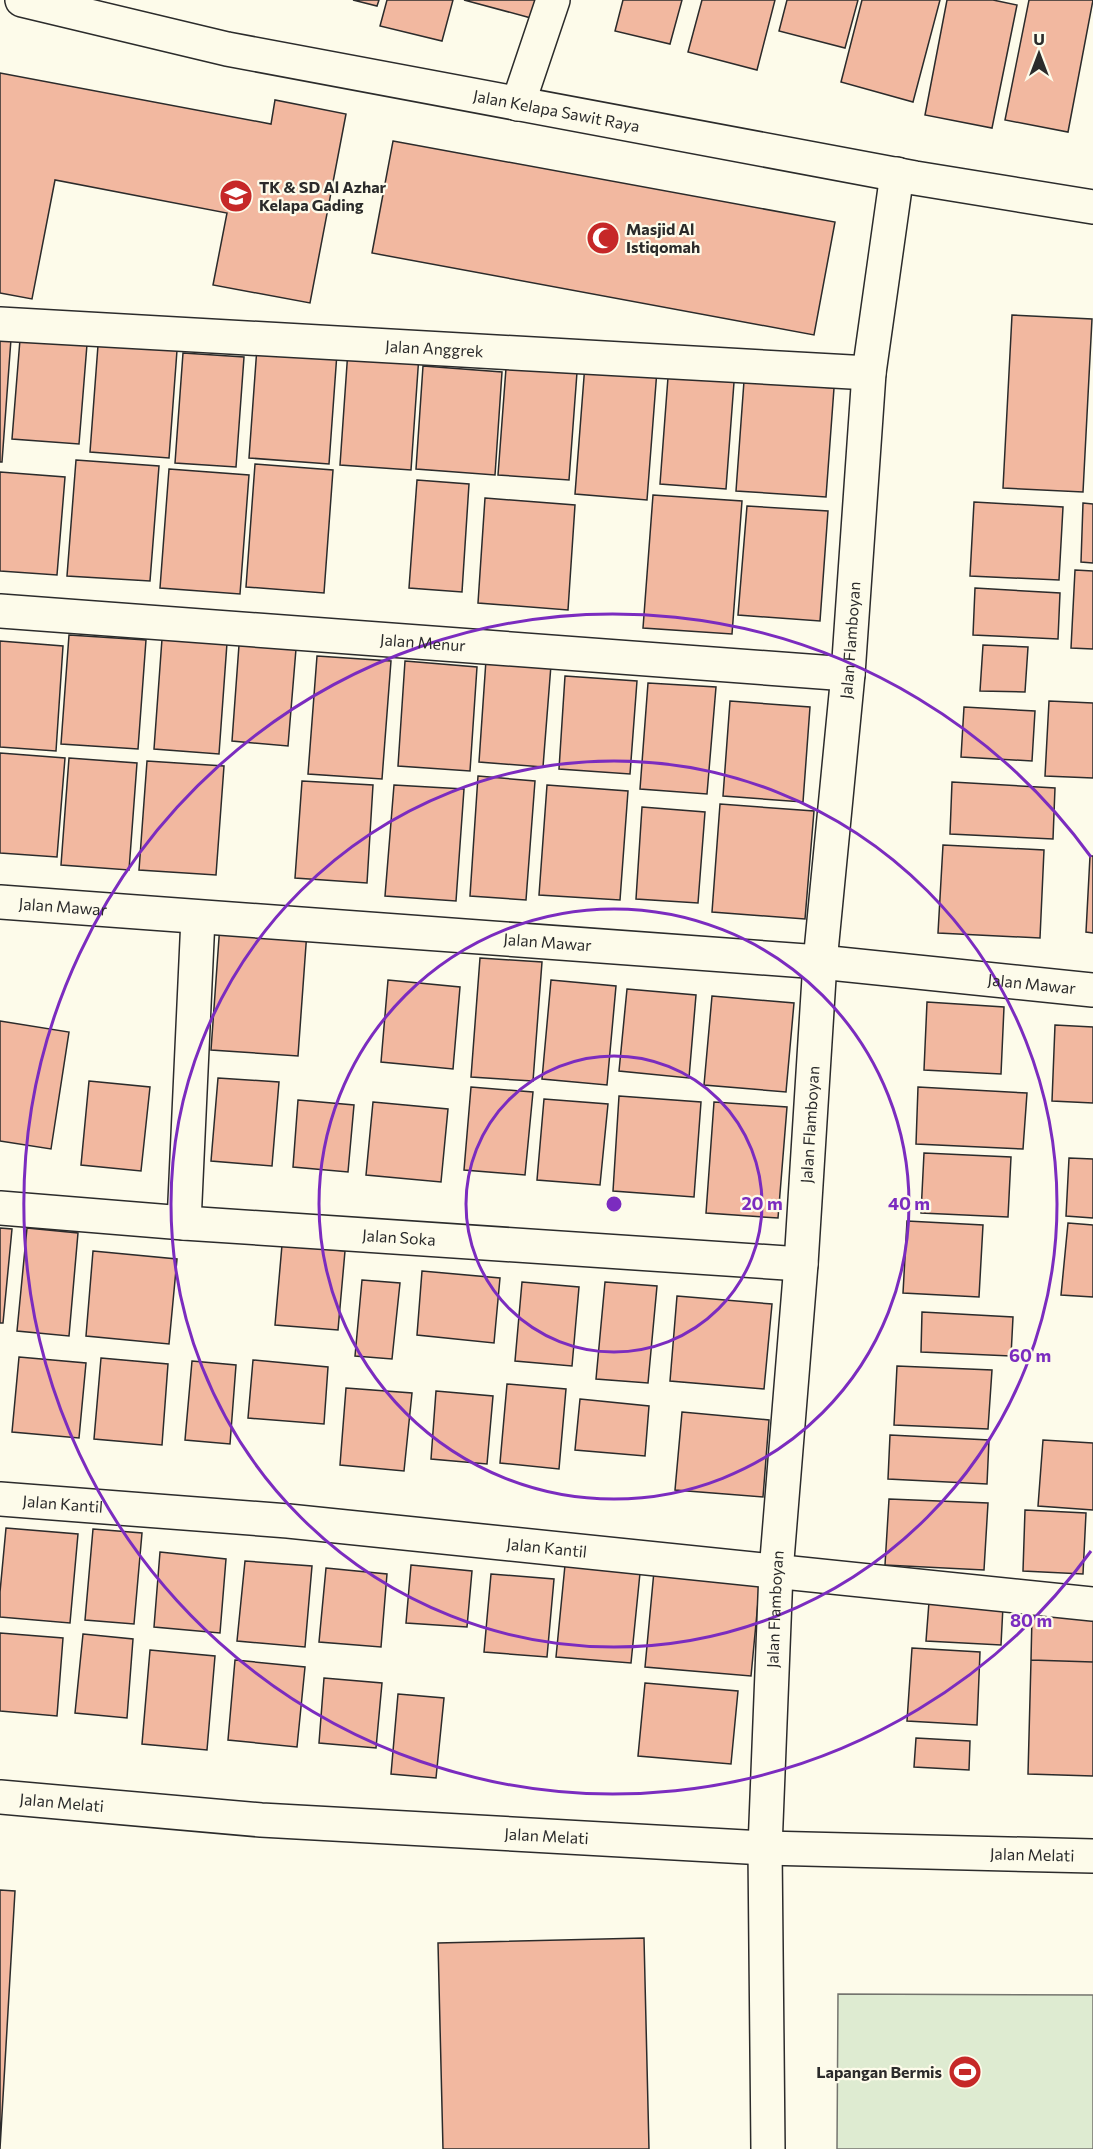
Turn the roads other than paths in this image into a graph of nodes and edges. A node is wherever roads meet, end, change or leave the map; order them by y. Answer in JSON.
{"nodes":[{"id":1,"x":22,"y":0,"type":"edge"},
{"id":2,"x":553,"y":0,"type":"edge"},
{"id":3,"x":518,"y":104,"type":"junction"},
{"id":4,"x":897,"y":174,"type":"junction"},
{"id":5,"x":1093,"y":207,"type":"edge"},
{"id":6,"x":0,"y":324,"type":"edge"},
{"id":7,"x":869,"y":373,"type":"junction"},
{"id":8,"x":0,"y":611,"type":"edge"},
{"id":9,"x":848,"y":674,"type":"junction"},
{"id":10,"x":0,"y":902,"type":"edge"},
{"id":11,"x":198,"y":918,"type":"junction"},
{"id":12,"x":820,"y":962,"type":"junction"},
{"id":13,"x":1093,"y":990,"type":"edge"},
{"id":14,"x":0,"y":1208,"type":"edge"},
{"id":15,"x":184,"y":1223,"type":"junction"},
{"id":16,"x":801,"y":1264,"type":"junction"},
{"id":17,"x":0,"y":1499,"type":"edge"},
{"id":18,"x":776,"y":1572,"type":"junction"},
{"id":19,"x":1093,"y":1604,"type":"edge"},
{"id":20,"x":0,"y":1797,"type":"edge"},
{"id":21,"x":765,"y":1848,"type":"junction"},
{"id":22,"x":1093,"y":1856,"type":"edge"},
{"id":23,"x":768,"y":2149,"type":"edge"}],
"edges":[{"from":1,"to":3,"type":"street","name":"Jalan Kelapa Sawit Raya"},
{"from":2,"to":3,"type":"street"},
{"from":3,"to":4,"type":"street","name":"Jalan Kelapa Sawit Raya"},
{"from":4,"to":5,"type":"street","name":"Jalan Kelapa Sawit Raya"},
{"from":4,"to":7,"type":"street","name":"Jalan Flamboyan"},
{"from":6,"to":7,"type":"street","name":"Jalan Anggrek"},
{"from":7,"to":9,"type":"street","name":"Jalan Flamboyan"},
{"from":8,"to":9,"type":"street","name":"Jalan Menur"},
{"from":9,"to":12,"type":"street","name":"Jalan Flamboyan"},
{"from":10,"to":11,"type":"street","name":"Jalan Mawar"},
{"from":11,"to":12,"type":"street","name":"Jalan Mawar"},
{"from":11,"to":15,"type":"street"},
{"from":12,"to":13,"type":"street","name":"Jalan Mawar"},
{"from":12,"to":16,"type":"street","name":"Jalan Flamboyan"},
{"from":14,"to":15,"type":"street","name":"Jalan Soka"},
{"from":15,"to":16,"type":"street","name":"Jalan Soka"},
{"from":16,"to":18,"type":"street","name":"Jalan Flamboyan"},
{"from":17,"to":18,"type":"street","name":"Jalan Kantil"},
{"from":18,"to":19,"type":"street","name":"Jalan Kantil"},
{"from":18,"to":21,"type":"street","name":"Jalan Flamboyan"},
{"from":20,"to":21,"type":"street","name":"Jalan Melati"},
{"from":21,"to":22,"type":"street","name":"Jalan Melati"},
{"from":21,"to":23,"type":"street","name":"Jalan Flamboyan"}]}
